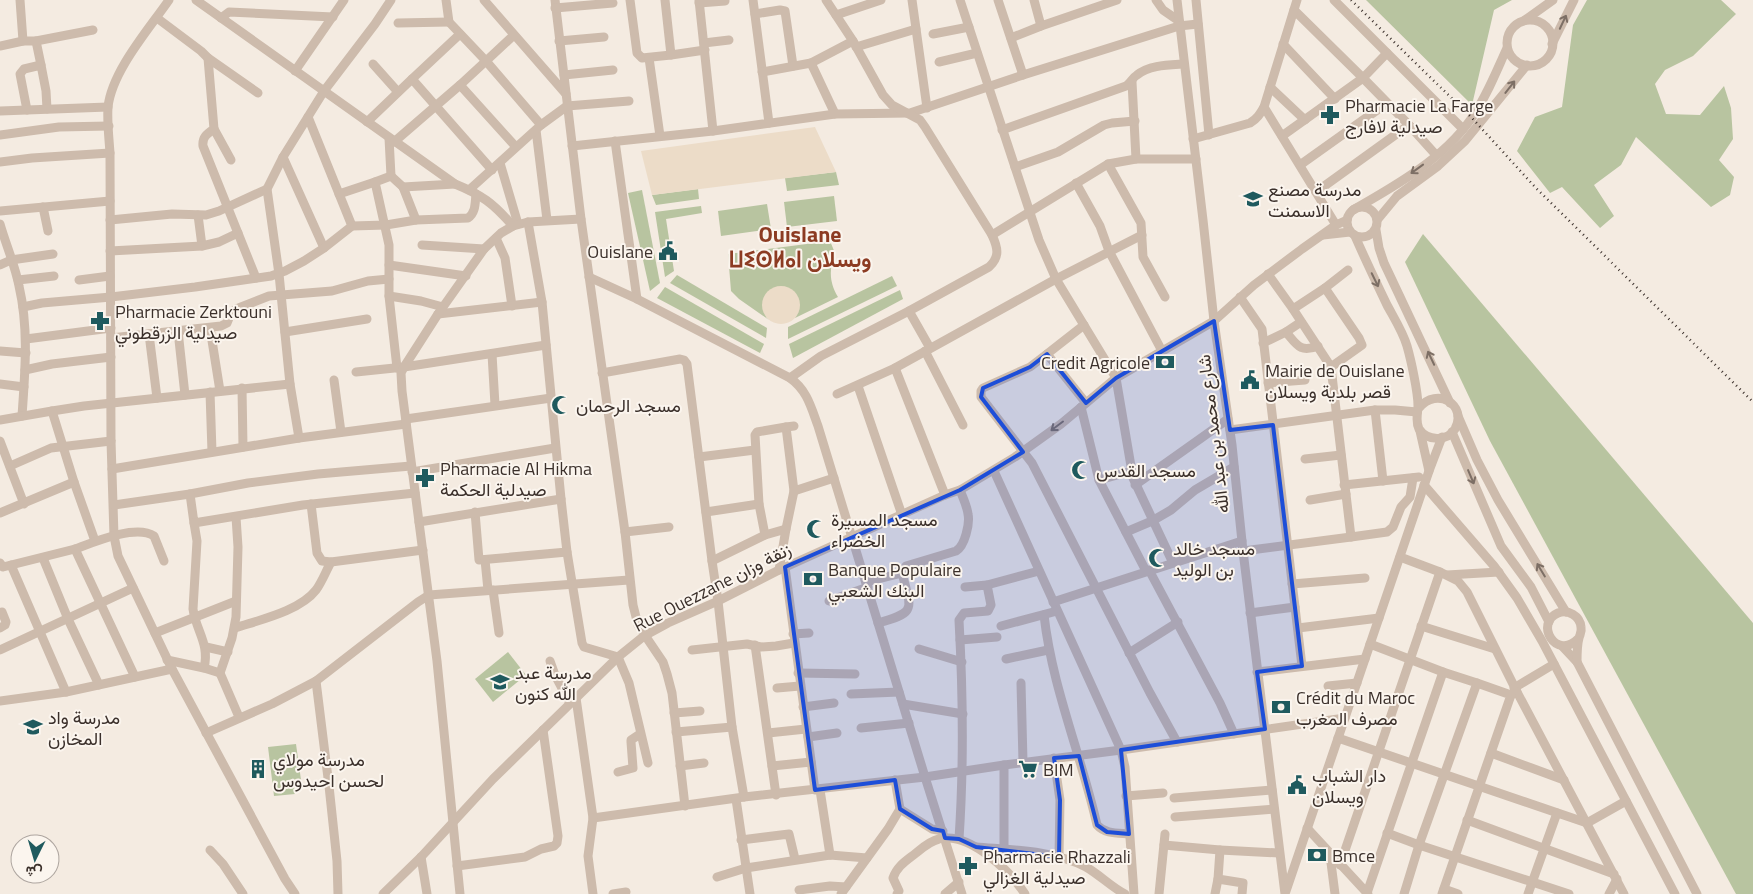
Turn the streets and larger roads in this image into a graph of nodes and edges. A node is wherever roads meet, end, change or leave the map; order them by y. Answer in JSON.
{"nodes":[{"id":1,"x":20,"y":0,"type":"edge"},
{"id":2,"x":169,"y":0,"type":"edge"},
{"id":3,"x":196,"y":0,"type":"edge"},
{"id":4,"x":344,"y":0,"type":"edge"},
{"id":5,"x":391,"y":0,"type":"edge"},
{"id":6,"x":446,"y":0,"type":"edge"},
{"id":7,"x":484,"y":0,"type":"edge"},
{"id":8,"x":630,"y":0,"type":"edge"},
{"id":9,"x":665,"y":0,"type":"edge"},
{"id":10,"x":753,"y":0,"type":"edge"},
{"id":11,"x":826,"y":0,"type":"edge"},
{"id":12,"x":882,"y":0,"type":"edge"},
{"id":13,"x":912,"y":0,"type":"edge"},
{"id":14,"x":960,"y":0,"type":"edge"},
{"id":15,"x":998,"y":0,"type":"edge"},
{"id":16,"x":1034,"y":0,"type":"edge"},
{"id":17,"x":1086,"y":0,"type":"edge"},
{"id":18,"x":1118,"y":0,"type":"edge"},
{"id":19,"x":1156,"y":0,"type":"edge"},
{"id":20,"x":1176,"y":0,"type":"edge"},
{"id":21,"x":1196,"y":0,"type":"edge"},
{"id":22,"x":1297,"y":0,"type":"edge"},
{"id":23,"x":1334,"y":0,"type":"edge"},
{"id":24,"x":1553,"y":0,"type":"edge"},
{"id":25,"x":1574,"y":0,"type":"edge"},
{"id":26,"x":725,"y":1,"type":"edge"},
{"id":27,"x":699,"y":2,"type":"edge"},
{"id":28,"x":612,"y":3,"type":"dead end"},
{"id":29,"x":555,"y":4,"type":"edge"},
{"id":30,"x":1089,"y":10,"type":"junction"},
{"id":31,"x":1294,"y":10,"type":"junction"},
{"id":32,"x":755,"y":14,"type":"junction"},
{"id":33,"x":836,"y":15,"type":"junction"},
{"id":34,"x":333,"y":17,"type":"junction"},
{"id":35,"x":157,"y":18,"type":"junction"},
{"id":36,"x":221,"y":18,"type":"junction"},
{"id":37,"x":1523,"y":21,"type":"junction"},
{"id":38,"x":448,"y":22,"type":"junction"},
{"id":39,"x":398,"y":23,"type":"dead end"},
{"id":40,"x":1179,"y":23,"type":"junction"},
{"id":41,"x":1198,"y":24,"type":"junction"},
{"id":42,"x":1041,"y":26,"type":"junction"},
{"id":43,"x":969,"y":27,"type":"junction"},
{"id":44,"x":916,"y":29,"type":"junction"},
{"id":45,"x":93,"y":30,"type":"dead end"},
{"id":46,"x":460,"y":34,"type":"junction"},
{"id":47,"x":933,"y":34,"type":"dead end"},
{"id":48,"x":514,"y":35,"type":"junction"},
{"id":49,"x":604,"y":37,"type":"dead end"},
{"id":50,"x":1011,"y":38,"type":"junction"},
{"id":51,"x":729,"y":40,"type":"dead end"},
{"id":52,"x":24,"y":41,"type":"junction"},
{"id":53,"x":36,"y":41,"type":"junction"},
{"id":54,"x":559,"y":41,"type":"junction"},
{"id":55,"x":855,"y":44,"type":"junction"},
{"id":56,"x":1284,"y":44,"type":"junction"},
{"id":57,"x":1552,"y":45,"type":"junction"},
{"id":58,"x":0,"y":46,"type":"edge"},
{"id":59,"x":704,"y":47,"type":"junction"},
{"id":60,"x":1507,"y":48,"type":"junction"},
{"id":61,"x":977,"y":53,"type":"junction"},
{"id":62,"x":1387,"y":53,"type":"junction"},
{"id":63,"x":670,"y":55,"type":"junction"},
{"id":64,"x":208,"y":58,"type":"junction"},
{"id":65,"x":649,"y":58,"type":"junction"},
{"id":66,"x":486,"y":60,"type":"junction"},
{"id":67,"x":940,"y":62,"type":"dead end"},
{"id":68,"x":811,"y":63,"type":"junction"},
{"id":69,"x":373,"y":64,"type":"dead end"},
{"id":70,"x":1184,"y":64,"type":"junction"},
{"id":71,"x":41,"y":65,"type":"junction"},
{"id":72,"x":1527,"y":65,"type":"junction"},
{"id":73,"x":794,"y":66,"type":"junction"},
{"id":74,"x":614,"y":70,"type":"dead end"},
{"id":75,"x":295,"y":71,"type":"junction"},
{"id":76,"x":762,"y":72,"type":"junction"},
{"id":77,"x":1023,"y":75,"type":"junction"},
{"id":78,"x":564,"y":76,"type":"junction"},
{"id":79,"x":1363,"y":78,"type":"junction"},
{"id":80,"x":412,"y":79,"type":"junction"},
{"id":81,"x":1132,"y":82,"type":"junction"},
{"id":82,"x":460,"y":85,"type":"junction"},
{"id":83,"x":1270,"y":87,"type":"junction"},
{"id":84,"x":988,"y":88,"type":"junction"},
{"id":85,"x":324,"y":91,"type":"junction"},
{"id":86,"x":258,"y":92,"type":"dead end"},
{"id":87,"x":398,"y":92,"type":"junction"},
{"id":88,"x":566,"y":94,"type":"junction"},
{"id":89,"x":1335,"y":99,"type":"junction"},
{"id":90,"x":629,"y":101,"type":"dead end"},
{"id":91,"x":1387,"y":102,"type":"junction"},
{"id":92,"x":1206,"y":104,"type":"junction"},
{"id":93,"x":567,"y":106,"type":"junction"},
{"id":94,"x":108,"y":107,"type":"junction"},
{"id":95,"x":435,"y":107,"type":"junction"},
{"id":96,"x":1264,"y":107,"type":"junction"},
{"id":97,"x":927,"y":108,"type":"junction"},
{"id":98,"x":47,"y":109,"type":"junction"},
{"id":99,"x":27,"y":110,"type":"junction"},
{"id":100,"x":0,"y":111,"type":"edge"},
{"id":101,"x":910,"y":113,"type":"junction"},
{"id":102,"x":835,"y":114,"type":"junction"},
{"id":103,"x":308,"y":117,"type":"junction"},
{"id":104,"x":1192,"y":120,"type":"junction"},
{"id":105,"x":1305,"y":120,"type":"junction"},
{"id":106,"x":1135,"y":121,"type":"junction"},
{"id":107,"x":367,"y":122,"type":"junction"},
{"id":108,"x":769,"y":123,"type":"junction"},
{"id":109,"x":1409,"y":125,"type":"junction"},
{"id":110,"x":109,"y":126,"type":"junction"},
{"id":111,"x":539,"y":127,"type":"junction"},
{"id":112,"x":214,"y":129,"type":"junction"},
{"id":113,"x":1002,"y":130,"type":"junction"},
{"id":114,"x":1463,"y":130,"type":"junction"},
{"id":115,"x":713,"y":131,"type":"junction"},
{"id":116,"x":0,"y":135,"type":"edge"},
{"id":117,"x":1209,"y":135,"type":"junction"},
{"id":118,"x":660,"y":136,"type":"junction"},
{"id":119,"x":1282,"y":136,"type":"junction"},
{"id":120,"x":1193,"y":139,"type":"junction"},
{"id":121,"x":392,"y":140,"type":"junction"},
{"id":122,"x":615,"y":141,"type":"junction"},
{"id":123,"x":572,"y":146,"type":"junction"},
{"id":124,"x":516,"y":147,"type":"junction"},
{"id":125,"x":110,"y":153,"type":"junction"},
{"id":126,"x":1436,"y":155,"type":"junction"},
{"id":127,"x":283,"y":157,"type":"junction"},
{"id":128,"x":1196,"y":159,"type":"junction"},
{"id":129,"x":231,"y":160,"type":"dead end"},
{"id":130,"x":1136,"y":160,"type":"junction"},
{"id":131,"x":0,"y":162,"type":"edge"},
{"id":132,"x":500,"y":163,"type":"junction"},
{"id":133,"x":1108,"y":164,"type":"junction"},
{"id":134,"x":1300,"y":165,"type":"junction"},
{"id":135,"x":1015,"y":167,"type":"junction"},
{"id":136,"x":492,"y":170,"type":"junction"},
{"id":137,"x":391,"y":176,"type":"junction"},
{"id":138,"x":375,"y":182,"type":"junction"},
{"id":139,"x":1076,"y":183,"type":"junction"},
{"id":140,"x":454,"y":184,"type":"junction"},
{"id":141,"x":404,"y":187,"type":"junction"},
{"id":142,"x":267,"y":189,"type":"junction"},
{"id":143,"x":472,"y":192,"type":"junction"},
{"id":144,"x":1316,"y":192,"type":"junction"},
{"id":145,"x":339,"y":194,"type":"junction"},
{"id":146,"x":110,"y":201,"type":"junction"},
{"id":147,"x":43,"y":207,"type":"junction"},
{"id":148,"x":227,"y":208,"type":"junction"},
{"id":149,"x":1353,"y":210,"type":"junction"},
{"id":150,"x":0,"y":211,"type":"edge"},
{"id":151,"x":1029,"y":213,"type":"junction"},
{"id":152,"x":198,"y":215,"type":"junction"},
{"id":153,"x":581,"y":219,"type":"junction"},
{"id":154,"x":1378,"y":219,"type":"junction"},
{"id":155,"x":110,"y":220,"type":"junction"},
{"id":156,"x":416,"y":220,"type":"junction"},
{"id":157,"x":548,"y":220,"type":"junction"},
{"id":158,"x":1347,"y":220,"type":"junction"},
{"id":159,"x":528,"y":222,"type":"junction"},
{"id":160,"x":0,"y":224,"type":"edge"},
{"id":161,"x":386,"y":225,"type":"junction"},
{"id":162,"x":516,"y":225,"type":"junction"},
{"id":163,"x":1336,"y":225,"type":"junction"},
{"id":164,"x":352,"y":226,"type":"junction"},
{"id":165,"x":1376,"y":230,"type":"junction"},
{"id":166,"x":48,"y":231,"type":"dead end"},
{"id":167,"x":238,"y":233,"type":"junction"},
{"id":168,"x":1352,"y":234,"type":"junction"},
{"id":169,"x":992,"y":235,"type":"junction"},
{"id":170,"x":1142,"y":235,"type":"junction"},
{"id":171,"x":1323,"y":235,"type":"junction"},
{"id":172,"x":496,"y":238,"type":"junction"},
{"id":173,"x":422,"y":245,"type":"dead end"},
{"id":174,"x":202,"y":246,"type":"junction"},
{"id":175,"x":324,"y":248,"type":"junction"},
{"id":176,"x":484,"y":250,"type":"junction"},
{"id":177,"x":110,"y":251,"type":"junction"},
{"id":178,"x":1109,"y":251,"type":"junction"},
{"id":179,"x":53,"y":254,"type":"dead end"},
{"id":180,"x":11,"y":260,"type":"junction"},
{"id":181,"x":0,"y":265,"type":"edge"},
{"id":182,"x":389,"y":265,"type":"junction"},
{"id":183,"x":1348,"y":270,"type":"dead end"},
{"id":184,"x":279,"y":274,"type":"junction"},
{"id":185,"x":1268,"y":274,"type":"junction"},
{"id":186,"x":54,"y":276,"type":"dead end"},
{"id":187,"x":110,"y":276,"type":"junction"},
{"id":188,"x":466,"y":276,"type":"junction"},
{"id":189,"x":589,"y":277,"type":"junction"},
{"id":190,"x":256,"y":278,"type":"junction"},
{"id":191,"x":389,"y":279,"type":"junction"},
{"id":192,"x":1056,"y":279,"type":"junction"},
{"id":193,"x":18,"y":280,"type":"junction"},
{"id":194,"x":79,"y":280,"type":"dead end"},
{"id":195,"x":1325,"y":288,"type":"junction"},
{"id":196,"x":281,"y":295,"type":"junction"},
{"id":197,"x":389,"y":296,"type":"junction"},
{"id":198,"x":110,"y":297,"type":"junction"},
{"id":199,"x":1165,"y":297,"type":"dead end"},
{"id":200,"x":1240,"y":297,"type":"junction"},
{"id":201,"x":638,"y":299,"type":"junction"},
{"id":202,"x":542,"y":302,"type":"junction"},
{"id":203,"x":512,"y":306,"type":"junction"},
{"id":204,"x":23,"y":307,"type":"junction"},
{"id":205,"x":1293,"y":309,"type":"junction"},
{"id":206,"x":441,"y":310,"type":"junction"},
{"id":207,"x":909,"y":310,"type":"junction"},
{"id":208,"x":367,"y":319,"type":"dead end"},
{"id":209,"x":1214,"y":321,"type":"junction"},
{"id":210,"x":1301,"y":322,"type":"junction"},
{"id":211,"x":1084,"y":325,"type":"junction"},
{"id":212,"x":210,"y":328,"type":"junction"},
{"id":213,"x":178,"y":331,"type":"junction"},
{"id":214,"x":285,"y":332,"type":"junction"},
{"id":215,"x":1286,"y":332,"type":"junction"},
{"id":216,"x":111,"y":333,"type":"junction"},
{"id":217,"x":149,"y":334,"type":"junction"},
{"id":218,"x":26,"y":339,"type":"junction"},
{"id":219,"x":1263,"y":342,"type":"junction"},
{"id":220,"x":546,"y":345,"type":"junction"},
{"id":221,"x":1318,"y":346,"type":"junction"},
{"id":222,"x":927,"y":350,"type":"junction"},
{"id":223,"x":0,"y":351,"type":"edge"},
{"id":224,"x":1162,"y":351,"type":"junction"},
{"id":225,"x":26,"y":353,"type":"junction"},
{"id":226,"x":492,"y":354,"type":"junction"},
{"id":227,"x":1048,"y":354,"type":"junction"},
{"id":228,"x":111,"y":357,"type":"junction"},
{"id":229,"x":400,"y":367,"type":"junction"},
{"id":230,"x":1331,"y":367,"type":"junction"},
{"id":231,"x":895,"y":368,"type":"junction"},
{"id":232,"x":26,"y":370,"type":"junction"},
{"id":233,"x":356,"y":372,"type":"dead end"},
{"id":234,"x":602,"y":373,"type":"junction"},
{"id":235,"x":790,"y":378,"type":"junction"},
{"id":236,"x":1116,"y":378,"type":"junction"},
{"id":237,"x":334,"y":380,"type":"dead end"},
{"id":238,"x":1305,"y":380,"type":"dead end"},
{"id":239,"x":0,"y":384,"type":"edge"},
{"id":240,"x":290,"y":384,"type":"junction"},
{"id":241,"x":1268,"y":384,"type":"junction"},
{"id":242,"x":858,"y":386,"type":"junction"},
{"id":243,"x":24,"y":387,"type":"junction"},
{"id":244,"x":242,"y":388,"type":"junction"},
{"id":245,"x":220,"y":391,"type":"junction"},
{"id":246,"x":210,"y":392,"type":"junction"},
{"id":247,"x":837,"y":394,"type":"dead end"},
{"id":248,"x":185,"y":395,"type":"junction"},
{"id":249,"x":157,"y":398,"type":"junction"},
{"id":250,"x":550,"y":398,"type":"junction"},
{"id":251,"x":111,"y":403,"type":"junction"},
{"id":252,"x":1450,"y":403,"type":"junction"},
{"id":253,"x":495,"y":405,"type":"junction"},
{"id":254,"x":1084,"y":405,"type":"junction"},
{"id":255,"x":1375,"y":410,"type":"junction"},
{"id":256,"x":1418,"y":410,"type":"junction"},
{"id":257,"x":52,"y":411,"type":"junction"},
{"id":258,"x":1457,"y":415,"type":"junction"},
{"id":259,"x":22,"y":416,"type":"junction"},
{"id":260,"x":1337,"y":416,"type":"junction"},
{"id":261,"x":1228,"y":419,"type":"junction"},
{"id":262,"x":0,"y":420,"type":"edge"},
{"id":263,"x":406,"y":421,"type":"junction"},
{"id":264,"x":962,"y":425,"type":"dead end"},
{"id":265,"x":1273,"y":425,"type":"junction"},
{"id":266,"x":1230,"y":430,"type":"junction"},
{"id":267,"x":1420,"y":430,"type":"junction"},
{"id":268,"x":341,"y":432,"type":"junction"},
{"id":269,"x":1452,"y":432,"type":"junction"},
{"id":270,"x":1442,"y":437,"type":"junction"},
{"id":271,"x":298,"y":438,"type":"junction"},
{"id":272,"x":0,"y":441,"type":"edge"},
{"id":273,"x":111,"y":441,"type":"junction"},
{"id":274,"x":63,"y":446,"type":"junction"},
{"id":275,"x":243,"y":447,"type":"junction"},
{"id":276,"x":555,"y":448,"type":"junction"},
{"id":277,"x":755,"y":450,"type":"junction"},
{"id":278,"x":1023,"y":451,"type":"junction"},
{"id":279,"x":212,"y":452,"type":"junction"},
{"id":280,"x":1341,"y":455,"type":"junction"},
{"id":281,"x":699,"y":457,"type":"junction"},
{"id":282,"x":1305,"y":459,"type":"dead end"},
{"id":283,"x":10,"y":466,"type":"junction"},
{"id":284,"x":1234,"y":467,"type":"junction"},
{"id":285,"x":412,"y":468,"type":"junction"},
{"id":286,"x":112,"y":469,"type":"junction"},
{"id":287,"x":994,"y":471,"type":"junction"},
{"id":288,"x":1132,"y":471,"type":"junction"},
{"id":289,"x":1427,"y":477,"type":"junction"},
{"id":290,"x":834,"y":478,"type":"junction"},
{"id":291,"x":1413,"y":478,"type":"junction"},
{"id":292,"x":1099,"y":480,"type":"junction"},
{"id":293,"x":1383,"y":481,"type":"junction"},
{"id":294,"x":74,"y":482,"type":"junction"},
{"id":295,"x":1135,"y":485,"type":"junction"},
{"id":296,"x":960,"y":490,"type":"junction"},
{"id":297,"x":1345,"y":490,"type":"junction"},
{"id":298,"x":794,"y":491,"type":"junction"},
{"id":299,"x":415,"y":493,"type":"junction"},
{"id":300,"x":190,"y":494,"type":"junction"},
{"id":301,"x":944,"y":495,"type":"junction"},
{"id":302,"x":561,"y":499,"type":"junction"},
{"id":303,"x":1310,"y":500,"type":"dead end"},
{"id":304,"x":24,"y":504,"type":"junction"},
{"id":305,"x":311,"y":504,"type":"junction"},
{"id":306,"x":759,"y":504,"type":"junction"},
{"id":307,"x":114,"y":505,"type":"junction"},
{"id":308,"x":475,"y":512,"type":"junction"},
{"id":309,"x":706,"y":512,"type":"junction"},
{"id":310,"x":0,"y":513,"type":"edge"},
{"id":311,"x":902,"y":514,"type":"junction"},
{"id":312,"x":236,"y":517,"type":"junction"},
{"id":313,"x":1152,"y":521,"type":"junction"},
{"id":314,"x":419,"y":522,"type":"junction"},
{"id":315,"x":194,"y":523,"type":"junction"},
{"id":316,"x":669,"y":527,"type":"dead end"},
{"id":317,"x":786,"y":529,"type":"junction"},
{"id":318,"x":625,"y":532,"type":"junction"},
{"id":319,"x":1126,"y":532,"type":"junction"},
{"id":320,"x":765,"y":535,"type":"junction"},
{"id":321,"x":114,"y":536,"type":"junction"},
{"id":322,"x":852,"y":537,"type":"junction"},
{"id":323,"x":1351,"y":537,"type":"junction"},
{"id":324,"x":95,"y":541,"type":"junction"},
{"id":325,"x":1242,"y":541,"type":"junction"},
{"id":326,"x":1287,"y":545,"type":"junction"},
{"id":327,"x":75,"y":549,"type":"junction"},
{"id":328,"x":423,"y":550,"type":"junction"},
{"id":329,"x":567,"y":552,"type":"junction"},
{"id":330,"x":1243,"y":552,"type":"junction"},
{"id":331,"x":1400,"y":557,"type":"junction"},
{"id":332,"x":43,"y":558,"type":"junction"},
{"id":333,"x":485,"y":560,"type":"junction"},
{"id":334,"x":712,"y":561,"type":"junction"},
{"id":335,"x":164,"y":562,"type":"dead end"},
{"id":336,"x":331,"y":562,"type":"junction"},
{"id":337,"x":0,"y":563,"type":"edge"},
{"id":338,"x":1173,"y":563,"type":"junction"},
{"id":339,"x":11,"y":565,"type":"junction"},
{"id":340,"x":782,"y":569,"type":"junction"},
{"id":341,"x":1039,"y":571,"type":"junction"},
{"id":342,"x":1148,"y":571,"type":"junction"},
{"id":343,"x":1499,"y":572,"type":"junction"},
{"id":344,"x":902,"y":573,"type":"junction"},
{"id":345,"x":1443,"y":574,"type":"junction"},
{"id":346,"x":1365,"y":578,"type":"dead end"},
{"id":347,"x":629,"y":580,"type":"junction"},
{"id":348,"x":866,"y":584,"type":"junction"},
{"id":349,"x":1292,"y":584,"type":"junction"},
{"id":350,"x":574,"y":585,"type":"junction"},
{"id":351,"x":987,"y":585,"type":"junction"},
{"id":352,"x":965,"y":587,"type":"dead end"},
{"id":353,"x":1096,"y":587,"type":"junction"},
{"id":354,"x":133,"y":588,"type":"junction"},
{"id":355,"x":490,"y":590,"type":"junction"},
{"id":356,"x":429,"y":595,"type":"junction"},
{"id":357,"x":236,"y":601,"type":"junction"},
{"id":358,"x":718,"y":601,"type":"junction"},
{"id":359,"x":829,"y":601,"type":"dead end"},
{"id":360,"x":1053,"y":602,"type":"junction"},
{"id":361,"x":100,"y":604,"type":"junction"},
{"id":362,"x":1295,"y":607,"type":"junction"},
{"id":363,"x":1057,"y":611,"type":"junction"},
{"id":364,"x":2,"y":612,"type":"dead end"},
{"id":365,"x":1566,"y":612,"type":"junction"},
{"id":366,"x":1250,"y":613,"type":"junction"},
{"id":367,"x":1044,"y":615,"type":"junction"},
{"id":368,"x":194,"y":617,"type":"junction"},
{"id":369,"x":1379,"y":618,"type":"junction"},
{"id":370,"x":68,"y":619,"type":"junction"},
{"id":371,"x":1178,"y":622,"type":"junction"},
{"id":372,"x":1549,"y":622,"type":"junction"},
{"id":373,"x":878,"y":623,"type":"junction"},
{"id":374,"x":1001,"y":626,"type":"dead end"},
{"id":375,"x":1422,"y":626,"type":"junction"},
{"id":376,"x":0,"y":628,"type":"edge"},
{"id":377,"x":235,"y":628,"type":"junction"},
{"id":378,"x":1298,"y":628,"type":"junction"},
{"id":379,"x":39,"y":632,"type":"junction"},
{"id":380,"x":155,"y":632,"type":"junction"},
{"id":381,"x":498,"y":634,"type":"dead end"},
{"id":382,"x":809,"y":634,"type":"dead end"},
{"id":383,"x":644,"y":636,"type":"junction"},
{"id":384,"x":997,"y":637,"type":"dead end"},
{"id":385,"x":793,"y":639,"type":"junction"},
{"id":386,"x":1578,"y":639,"type":"junction"},
{"id":387,"x":960,"y":640,"type":"junction"},
{"id":388,"x":1370,"y":644,"type":"junction"},
{"id":389,"x":755,"y":645,"type":"junction"},
{"id":390,"x":723,"y":646,"type":"junction"},
{"id":391,"x":1562,"y":646,"type":"junction"},
{"id":392,"x":206,"y":647,"type":"junction"},
{"id":393,"x":919,"y":649,"type":"dead end"},
{"id":394,"x":1495,"y":649,"type":"junction"},
{"id":395,"x":0,"y":650,"type":"edge"},
{"id":396,"x":692,"y":650,"type":"dead end"},
{"id":397,"x":1048,"y":650,"type":"junction"},
{"id":398,"x":228,"y":652,"type":"junction"},
{"id":399,"x":1129,"y":653,"type":"junction"},
{"id":400,"x":618,"y":657,"type":"junction"},
{"id":401,"x":1006,"y":659,"type":"dead end"},
{"id":402,"x":1365,"y":659,"type":"junction"},
{"id":403,"x":1410,"y":659,"type":"junction"},
{"id":404,"x":167,"y":660,"type":"junction"},
{"id":405,"x":550,"y":660,"type":"dead end"},
{"id":406,"x":962,"y":662,"type":"junction"},
{"id":407,"x":1576,"y":662,"type":"junction"},
{"id":408,"x":1554,"y":664,"type":"junction"},
{"id":409,"x":1302,"y":666,"type":"junction"},
{"id":410,"x":204,"y":668,"type":"junction"},
{"id":411,"x":172,"y":669,"type":"junction"},
{"id":412,"x":1257,"y":672,"type":"junction"},
{"id":413,"x":1443,"y":672,"type":"junction"},
{"id":414,"x":220,"y":673,"type":"junction"},
{"id":415,"x":798,"y":673,"type":"junction"},
{"id":416,"x":855,"y":674,"type":"dead end"},
{"id":417,"x":135,"y":677,"type":"junction"},
{"id":418,"x":316,"y":681,"type":"junction"},
{"id":419,"x":1021,"y":683,"type":"dead end"},
{"id":420,"x":1357,"y":683,"type":"junction"},
{"id":421,"x":1477,"y":683,"type":"junction"},
{"id":422,"x":99,"y":686,"type":"junction"},
{"id":423,"x":800,"y":686,"type":"junction"},
{"id":424,"x":1328,"y":686,"type":"dead end"},
{"id":425,"x":777,"y":688,"type":"dead end"},
{"id":426,"x":0,"y":690,"type":"edge"},
{"id":427,"x":66,"y":692,"type":"junction"},
{"id":428,"x":899,"y":692,"type":"junction"},
{"id":429,"x":1514,"y":692,"type":"junction"},
{"id":430,"x":852,"y":694,"type":"dead end"},
{"id":431,"x":2,"y":701,"type":"edge"},
{"id":432,"x":573,"y":701,"type":"junction"},
{"id":433,"x":834,"y":703,"type":"dead end"},
{"id":434,"x":903,"y":704,"type":"junction"},
{"id":435,"x":803,"y":707,"type":"junction"},
{"id":436,"x":700,"y":711,"type":"dead end"},
{"id":437,"x":674,"y":713,"type":"junction"},
{"id":438,"x":963,"y":714,"type":"junction"},
{"id":439,"x":239,"y":717,"type":"junction"},
{"id":440,"x":1345,"y":718,"type":"junction"},
{"id":441,"x":909,"y":723,"type":"junction"},
{"id":442,"x":732,"y":727,"type":"junction"},
{"id":443,"x":861,"y":728,"type":"dead end"},
{"id":444,"x":1265,"y":729,"type":"junction"},
{"id":445,"x":543,"y":730,"type":"junction"},
{"id":446,"x":676,"y":732,"type":"junction"},
{"id":447,"x":837,"y":732,"type":"dead end"},
{"id":448,"x":206,"y":733,"type":"junction"},
{"id":449,"x":768,"y":733,"type":"junction"},
{"id":450,"x":807,"y":733,"type":"junction"},
{"id":451,"x":640,"y":734,"type":"junction"},
{"id":452,"x":1234,"y":734,"type":"junction"},
{"id":453,"x":1338,"y":738,"type":"junction"},
{"id":454,"x":1177,"y":742,"type":"junction"},
{"id":455,"x":1121,"y":750,"type":"junction"},
{"id":456,"x":1378,"y":751,"type":"junction"},
{"id":457,"x":1491,"y":753,"type":"junction"},
{"id":458,"x":1080,"y":756,"type":"junction"},
{"id":459,"x":1054,"y":758,"type":"junction"},
{"id":460,"x":811,"y":762,"type":"junction"},
{"id":461,"x":1023,"y":762,"type":"junction"},
{"id":462,"x":648,"y":763,"type":"dead end"},
{"id":463,"x":704,"y":763,"type":"dead end"},
{"id":464,"x":1411,"y":763,"type":"junction"},
{"id":465,"x":1004,"y":764,"type":"junction"},
{"id":466,"x":680,"y":766,"type":"junction"},
{"id":467,"x":772,"y":766,"type":"junction"},
{"id":468,"x":618,"y":772,"type":"dead end"},
{"id":469,"x":963,"y":772,"type":"junction"},
{"id":470,"x":1444,"y":774,"type":"junction"},
{"id":471,"x":924,"y":777,"type":"junction"},
{"id":472,"x":895,"y":780,"type":"junction"},
{"id":473,"x":1564,"y":780,"type":"junction"},
{"id":474,"x":1479,"y":786,"type":"junction"},
{"id":475,"x":817,"y":790,"type":"junction"},
{"id":476,"x":1272,"y":790,"type":"junction"},
{"id":477,"x":776,"y":794,"type":"junction"},
{"id":478,"x":1163,"y":794,"type":"dead end"},
{"id":479,"x":1126,"y":796,"type":"junction"},
{"id":480,"x":740,"y":798,"type":"junction"},
{"id":481,"x":1174,"y":798,"type":"dead end"},
{"id":482,"x":1626,"y":801,"type":"junction"},
{"id":483,"x":685,"y":806,"type":"junction"},
{"id":484,"x":900,"y":809,"type":"junction"},
{"id":485,"x":1274,"y":809,"type":"junction"},
{"id":486,"x":1557,"y":813,"type":"junction"},
{"id":487,"x":1175,"y":817,"type":"dead end"},
{"id":488,"x":593,"y":818,"type":"junction"},
{"id":489,"x":1468,"y":820,"type":"junction"},
{"id":490,"x":1587,"y":822,"type":"junction"},
{"id":491,"x":452,"y":823,"type":"junction"},
{"id":492,"x":1307,"y":828,"type":"junction"},
{"id":493,"x":1387,"y":833,"type":"junction"},
{"id":494,"x":1129,"y":834,"type":"junction"},
{"id":495,"x":1165,"y":834,"type":"dead end"},
{"id":496,"x":944,"y":835,"type":"junction"},
{"id":497,"x":959,"y":839,"type":"junction"},
{"id":498,"x":741,"y":840,"type":"junction"},
{"id":499,"x":1164,"y":845,"type":"junction"},
{"id":500,"x":1419,"y":845,"type":"junction"},
{"id":501,"x":976,"y":847,"type":"junction"},
{"id":502,"x":1544,"y":847,"type":"junction"},
{"id":503,"x":1004,"y":849,"type":"junction"},
{"id":504,"x":210,"y":850,"type":"dead end"},
{"id":505,"x":1220,"y":850,"type":"junction"},
{"id":506,"x":1279,"y":853,"type":"junction"},
{"id":507,"x":1330,"y":854,"type":"junction"},
{"id":508,"x":830,"y":855,"type":"junction"},
{"id":509,"x":1455,"y":856,"type":"junction"},
{"id":510,"x":421,"y":857,"type":"junction"},
{"id":511,"x":1059,"y":857,"type":"junction"},
{"id":512,"x":867,"y":858,"type":"junction"},
{"id":513,"x":795,"y":859,"type":"junction"},
{"id":514,"x":1340,"y":865,"type":"junction"},
{"id":515,"x":457,"y":866,"type":"junction"},
{"id":516,"x":746,"y":868,"type":"junction"},
{"id":517,"x":717,"y":876,"type":"dead end"},
{"id":518,"x":1615,"y":876,"type":"junction"},
{"id":519,"x":1218,"y":879,"type":"junction"},
{"id":520,"x":959,"y":882,"type":"junction"},
{"id":521,"x":1532,"y":882,"type":"junction"},
{"id":522,"x":799,"y":890,"type":"dead end"},
{"id":523,"x":844,"y":891,"type":"edge"},
{"id":524,"x":626,"y":892,"type":"dead end"},
{"id":525,"x":1443,"y":892,"type":"edge"},
{"id":526,"x":1367,"y":893,"type":"edge"},
{"id":527,"x":243,"y":894,"type":"edge"},
{"id":528,"x":295,"y":894,"type":"edge"},
{"id":529,"x":338,"y":894,"type":"edge"},
{"id":530,"x":383,"y":894,"type":"edge"},
{"id":531,"x":427,"y":894,"type":"edge"},
{"id":532,"x":460,"y":894,"type":"edge"},
{"id":533,"x":593,"y":894,"type":"edge"},
{"id":534,"x":613,"y":894,"type":"edge"},
{"id":535,"x":750,"y":894,"type":"edge"},
{"id":536,"x":897,"y":894,"type":"edge"},
{"id":537,"x":945,"y":894,"type":"edge"},
{"id":538,"x":962,"y":894,"type":"edge"},
{"id":539,"x":1026,"y":894,"type":"edge"},
{"id":540,"x":1125,"y":894,"type":"edge"},
{"id":541,"x":1134,"y":894,"type":"edge"},
{"id":542,"x":1159,"y":894,"type":"edge"},
{"id":543,"x":1215,"y":894,"type":"edge"},
{"id":544,"x":1242,"y":894,"type":"edge"},
{"id":545,"x":1285,"y":894,"type":"edge"},
{"id":546,"x":1335,"y":894,"type":"edge"},
{"id":547,"x":1404,"y":894,"type":"edge"},
{"id":548,"x":1458,"y":894,"type":"edge"},
{"id":549,"x":1528,"y":894,"type":"edge"},
{"id":550,"x":1569,"y":894,"type":"edge"},
{"id":551,"x":1609,"y":894,"type":"edge"},
{"id":552,"x":1624,"y":894,"type":"edge"},
{"id":553,"x":1675,"y":894,"type":"edge"},
{"id":554,"x":1697,"y":894,"type":"edge"}],
"edges":[{"from":1,"to":52,"type":"street"},
{"from":2,"to":35,"type":"street"},
{"from":3,"to":36,"type":"street"},
{"from":4,"to":34,"type":"street"},
{"from":5,"to":85,"type":"street"},
{"from":6,"to":38,"type":"street"},
{"from":7,"to":48,"type":"street"},
{"from":8,"to":65,"type":"street"},
{"from":9,"to":63,"type":"street"},
{"from":10,"to":32,"type":"street"},
{"from":11,"to":33,"type":"street"},
{"from":12,"to":33,"type":"street"},
{"from":13,"to":44,"type":"street"},
{"from":14,"to":43,"type":"street"},
{"from":15,"to":50,"type":"street"},
{"from":16,"to":42,"type":"street"},
{"from":17,"to":30,"type":"street"},
{"from":18,"to":30,"type":"street"},
{"from":19,"to":40,"type":"street"},
{"from":20,"to":40,"type":"street","name":"شارع محمد بن عبد الله"},
{"from":21,"to":41,"type":"street"},
{"from":22,"to":31,"type":"street"},
{"from":23,"to":62,"type":"street"},
{"from":24,"to":37,"type":"street"},
{"from":57,"to":25,"type":"street","one_way":true},
{"from":26,"to":27,"type":"street"},
{"from":27,"to":59,"type":"street"},
{"from":28,"to":29,"type":"street"},
{"from":29,"to":54,"type":"street"},
{"from":30,"to":42,"type":"street"},
{"from":31,"to":56,"type":"street"},
{"from":31,"to":79,"type":"street"},
{"from":32,"to":73,"type":"street"},
{"from":32,"to":76,"type":"street"},
{"from":33,"to":55,"type":"street"},
{"from":34,"to":36,"type":"street"},
{"from":34,"to":75,"type":"street"},
{"from":35,"to":64,"type":"street"},
{"from":35,"to":94,"type":"street"},
{"from":36,"to":75,"type":"street"},
{"from":37,"to":57,"type":"street"},
{"from":37,"to":60,"type":"street"},
{"from":38,"to":39,"type":"street"},
{"from":38,"to":46,"type":"street"},
{"from":40,"to":41,"type":"street"},
{"from":40,"to":70,"type":"street","name":"شارع محمد بن عبد الله"},
{"from":40,"to":77,"type":"street"},
{"from":41,"to":92,"type":"street"},
{"from":42,"to":50,"type":"street"},
{"from":43,"to":47,"type":"street"},
{"from":43,"to":61,"type":"street"},
{"from":44,"to":55,"type":"street"},
{"from":44,"to":97,"type":"street"},
{"from":45,"to":53,"type":"street"},
{"from":46,"to":66,"type":"street"},
{"from":46,"to":80,"type":"street"},
{"from":48,"to":66,"type":"street"},
{"from":48,"to":88,"type":"street"},
{"from":49,"to":54,"type":"street"},
{"from":50,"to":77,"type":"street"},
{"from":51,"to":59,"type":"street"},
{"from":52,"to":53,"type":"street"},
{"from":52,"to":58,"type":"street"},
{"from":53,"to":71,"type":"street"},
{"from":54,"to":78,"type":"street"},
{"from":55,"to":68,"type":"street"},
{"from":55,"to":101,"type":"street"},
{"from":56,"to":83,"type":"street"},
{"from":56,"to":89,"type":"street"},
{"from":57,"to":72,"type":"street"},
{"from":59,"to":63,"type":"street"},
{"from":59,"to":115,"type":"street"},
{"from":60,"to":72,"type":"street"},
{"from":60,"to":114,"type":"street"},
{"from":61,"to":67,"type":"street"},
{"from":61,"to":84,"type":"street"},
{"from":62,"to":79,"type":"street"},
{"from":62,"to":114,"type":"street"},
{"from":63,"to":65,"type":"street"},
{"from":64,"to":86,"type":"street"},
{"from":64,"to":112,"type":"street"},
{"from":65,"to":118,"type":"street"},
{"from":66,"to":82,"type":"street"},
{"from":66,"to":111,"type":"street"},
{"from":68,"to":73,"type":"street"},
{"from":68,"to":102,"type":"street"},
{"from":69,"to":87,"type":"street"},
{"from":70,"to":81,"type":"street"},
{"from":70,"to":104,"type":"street","name":"شارع محمد بن عبد الله"},
{"from":71,"to":98,"type":"street"},
{"from":71,"to":99,"type":"street"},
{"from":154,"to":72,"type":"street","one_way":true},
{"from":73,"to":76,"type":"street"},
{"from":74,"to":78,"type":"street"},
{"from":75,"to":85,"type":"street"},
{"from":76,"to":108,"type":"street"},
{"from":77,"to":84,"type":"street"},
{"from":78,"to":88,"type":"street"},
{"from":79,"to":89,"type":"street"},
{"from":79,"to":91,"type":"street"},
{"from":80,"to":87,"type":"street"},
{"from":80,"to":95,"type":"street"},
{"from":81,"to":106,"type":"street"},
{"from":81,"to":113,"type":"street"},
{"from":82,"to":95,"type":"street"},
{"from":82,"to":124,"type":"street"},
{"from":83,"to":96,"type":"street"},
{"from":83,"to":105,"type":"street"},
{"from":84,"to":97,"type":"street"},
{"from":84,"to":113,"type":"street"},
{"from":85,"to":103,"type":"street"},
{"from":85,"to":107,"type":"street"},
{"from":87,"to":107,"type":"street"},
{"from":88,"to":93,"type":"street"},
{"from":89,"to":105,"type":"street"},
{"from":90,"to":93,"type":"street"},
{"from":91,"to":109,"type":"street"},
{"from":91,"to":134,"type":"street"},
{"from":92,"to":104,"type":"street"},
{"from":92,"to":117,"type":"street"},
{"from":93,"to":111,"type":"street"},
{"from":93,"to":123,"type":"street"},
{"from":94,"to":98,"type":"street"},
{"from":94,"to":110,"type":"street"},
{"from":95,"to":121,"type":"street"},
{"from":95,"to":136,"type":"street"},
{"from":96,"to":117,"type":"street"},
{"from":96,"to":119,"type":"street"},
{"from":97,"to":101,"type":"street"},
{"from":98,"to":99,"type":"street"},
{"from":99,"to":100,"type":"street"},
{"from":101,"to":102,"type":"street"},
{"from":101,"to":169,"type":"street"},
{"from":102,"to":108,"type":"street"},
{"from":103,"to":127,"type":"street"},
{"from":103,"to":145,"type":"street"},
{"from":104,"to":120,"type":"street","name":"شارع محمد بن عبد الله"},
{"from":105,"to":119,"type":"street"},
{"from":106,"to":130,"type":"street"},
{"from":106,"to":135,"type":"street"},
{"from":107,"to":121,"type":"street"},
{"from":108,"to":115,"type":"street"},
{"from":109,"to":126,"type":"street"},
{"from":109,"to":144,"type":"street"},
{"from":110,"to":116,"type":"street"},
{"from":110,"to":125,"type":"street"},
{"from":111,"to":124,"type":"street"},
{"from":111,"to":157,"type":"street"},
{"from":112,"to":129,"type":"street"},
{"from":112,"to":148,"type":"street"},
{"from":113,"to":135,"type":"street"},
{"from":114,"to":126,"type":"street"},
{"from":115,"to":118,"type":"street"},
{"from":117,"to":120,"type":"street"},
{"from":118,"to":122,"type":"street"},
{"from":119,"to":134,"type":"street"},
{"from":120,"to":128,"type":"street","name":"شارع محمد بن عبد الله"},
{"from":121,"to":137,"type":"street"},
{"from":121,"to":140,"type":"street"},
{"from":122,"to":123,"type":"street"},
{"from":122,"to":201,"type":"street"},
{"from":123,"to":153,"type":"street"},
{"from":124,"to":132,"type":"street"},
{"from":125,"to":131,"type":"street"},
{"from":125,"to":146,"type":"street"},
{"from":126,"to":149,"type":"street","one_way":true},
{"from":127,"to":142,"type":"street"},
{"from":127,"to":175,"type":"street"},
{"from":128,"to":130,"type":"street"},
{"from":128,"to":209,"type":"street","name":"شارع محمد بن عبد الله"},
{"from":130,"to":133,"type":"street"},
{"from":132,"to":136,"type":"street"},
{"from":132,"to":162,"type":"street"},
{"from":133,"to":139,"type":"street"},
{"from":133,"to":170,"type":"street"},
{"from":134,"to":144,"type":"street"},
{"from":135,"to":151,"type":"street"},
{"from":136,"to":143,"type":"street"},
{"from":137,"to":138,"type":"street"},
{"from":137,"to":141,"type":"street"},
{"from":138,"to":145,"type":"street"},
{"from":138,"to":161,"type":"street"},
{"from":139,"to":151,"type":"street"},
{"from":139,"to":178,"type":"street"},
{"from":140,"to":141,"type":"street"},
{"from":140,"to":143,"type":"street"},
{"from":141,"to":156,"type":"street"},
{"from":142,"to":148,"type":"street"},
{"from":142,"to":184,"type":"street"},
{"from":143,"to":156,"type":"street"},
{"from":143,"to":162,"type":"street"},
{"from":144,"to":163,"type":"street"},
{"from":145,"to":164,"type":"street"},
{"from":146,"to":147,"type":"street"},
{"from":146,"to":155,"type":"street"},
{"from":147,"to":150,"type":"street"},
{"from":147,"to":166,"type":"street"},
{"from":148,"to":152,"type":"street"},
{"from":148,"to":167,"type":"street"},
{"from":149,"to":154,"type":"street"},
{"from":149,"to":158,"type":"street"},
{"from":151,"to":169,"type":"street"},
{"from":151,"to":192,"type":"street"},
{"from":152,"to":155,"type":"street"},
{"from":152,"to":174,"type":"street"},
{"from":153,"to":157,"type":"street"},
{"from":153,"to":189,"type":"street"},
{"from":154,"to":165,"type":"street"},
{"from":155,"to":177,"type":"street"},
{"from":156,"to":161,"type":"street"},
{"from":157,"to":159,"type":"street"},
{"from":158,"to":163,"type":"street","name":"Rue Ouezzane زنقة وزان"},
{"from":158,"to":168,"type":"street"},
{"from":159,"to":162,"type":"street"},
{"from":159,"to":202,"type":"street"},
{"from":160,"to":180,"type":"street"},
{"from":161,"to":164,"type":"street"},
{"from":161,"to":182,"type":"street"},
{"from":162,"to":172,"type":"street"},
{"from":163,"to":171,"type":"street","name":"Rue Ouezzane زنقة وزان"},
{"from":164,"to":175,"type":"street"},
{"from":165,"to":168,"type":"street"},
{"from":252,"to":165,"type":"street","one_way":true},
{"from":167,"to":174,"type":"street"},
{"from":167,"to":190,"type":"street"},
{"from":168,"to":171,"type":"street"},
{"from":168,"to":256,"type":"street","one_way":true},
{"from":169,"to":207,"type":"street"},
{"from":170,"to":178,"type":"street"},
{"from":170,"to":199,"type":"street"},
{"from":171,"to":185,"type":"street","name":"Rue Ouezzane زنقة وزان"},
{"from":172,"to":176,"type":"street"},
{"from":172,"to":203,"type":"street"},
{"from":173,"to":176,"type":"street"},
{"from":174,"to":177,"type":"street"},
{"from":175,"to":184,"type":"street"},
{"from":176,"to":188,"type":"street"},
{"from":177,"to":187,"type":"street"},
{"from":178,"to":192,"type":"street"},
{"from":178,"to":224,"type":"street"},
{"from":179,"to":180,"type":"street"},
{"from":180,"to":181,"type":"street"},
{"from":180,"to":193,"type":"street"},
{"from":182,"to":188,"type":"street"},
{"from":182,"to":191,"type":"street"},
{"from":183,"to":195,"type":"street"},
{"from":184,"to":190,"type":"street"},
{"from":184,"to":196,"type":"street"},
{"from":185,"to":200,"type":"street","name":"Rue Ouezzane زنقة وزان"},
{"from":185,"to":205,"type":"street"},
{"from":186,"to":193,"type":"street"},
{"from":187,"to":194,"type":"street"},
{"from":187,"to":198,"type":"street"},
{"from":188,"to":206,"type":"street"},
{"from":189,"to":201,"type":"street"},
{"from":189,"to":234,"type":"street"},
{"from":190,"to":198,"type":"street"},
{"from":191,"to":196,"type":"street"},
{"from":191,"to":197,"type":"street"},
{"from":192,"to":211,"type":"street"},
{"from":192,"to":222,"type":"street"},
{"from":193,"to":204,"type":"street"},
{"from":195,"to":205,"type":"street"},
{"from":195,"to":230,"type":"street"},
{"from":196,"to":212,"type":"street"},
{"from":196,"to":214,"type":"street"},
{"from":197,"to":206,"type":"street"},
{"from":197,"to":229,"type":"street"},
{"from":198,"to":204,"type":"street"},
{"from":198,"to":216,"type":"street"},
{"from":200,"to":209,"type":"street","name":"Rue Ouezzane زنقة وزان"},
{"from":200,"to":219,"type":"street"},
{"from":201,"to":235,"type":"street"},
{"from":202,"to":203,"type":"street"},
{"from":202,"to":220,"type":"street"},
{"from":203,"to":206,"type":"street"},
{"from":204,"to":218,"type":"street"},
{"from":205,"to":210,"type":"street"},
{"from":206,"to":229,"type":"street"},
{"from":207,"to":222,"type":"street"},
{"from":207,"to":235,"type":"street"},
{"from":208,"to":214,"type":"street"},
{"from":209,"to":224,"type":"street","name":"Rue Ouezzane زنقة وزان"},
{"from":209,"to":261,"type":"street","name":"شارع محمد بن عبد الله"},
{"from":210,"to":215,"type":"street"},
{"from":210,"to":221,"type":"street"},
{"from":211,"to":227,"type":"street"},
{"from":211,"to":236,"type":"street"},
{"from":212,"to":213,"type":"street"},
{"from":212,"to":245,"type":"street"},
{"from":213,"to":217,"type":"street"},
{"from":213,"to":248,"type":"street"},
{"from":214,"to":240,"type":"street"},
{"from":215,"to":219,"type":"street"},
{"from":215,"to":221,"type":"street"},
{"from":216,"to":217,"type":"street"},
{"from":216,"to":218,"type":"street"},
{"from":216,"to":228,"type":"street"},
{"from":217,"to":249,"type":"street"},
{"from":218,"to":225,"type":"street"},
{"from":219,"to":241,"type":"street"},
{"from":220,"to":226,"type":"street"},
{"from":220,"to":250,"type":"street"},
{"from":221,"to":230,"type":"street"},
{"from":222,"to":231,"type":"street"},
{"from":222,"to":264,"type":"street"},
{"from":223,"to":225,"type":"street"},
{"from":224,"to":236,"type":"street","name":"Rue Ouezzane زنقة وزان"},
{"from":225,"to":232,"type":"street"},
{"from":226,"to":229,"type":"street"},
{"from":226,"to":253,"type":"street"},
{"from":227,"to":254,"type":"street"},
{"from":227,"to":278,"type":"street"},
{"from":228,"to":232,"type":"street"},
{"from":228,"to":251,"type":"street"},
{"from":229,"to":233,"type":"street"},
{"from":229,"to":263,"type":"street"},
{"from":230,"to":260,"type":"street"},
{"from":231,"to":242,"type":"street"},
{"from":231,"to":301,"type":"street"},
{"from":232,"to":243,"type":"street"},
{"from":234,"to":281,"type":"street"},
{"from":234,"to":318,"type":"street"},
{"from":235,"to":290,"type":"street"},
{"from":236,"to":254,"type":"street","name":"Rue Ouezzane زنقة وزان"},
{"from":236,"to":288,"type":"street"},
{"from":237,"to":268,"type":"street"},
{"from":238,"to":241,"type":"street"},
{"from":239,"to":243,"type":"street"},
{"from":240,"to":244,"type":"street"},
{"from":240,"to":271,"type":"street"},
{"from":241,"to":265,"type":"street"},
{"from":242,"to":247,"type":"street"},
{"from":242,"to":311,"type":"street"},
{"from":243,"to":259,"type":"street"},
{"from":244,"to":245,"type":"street"},
{"from":244,"to":275,"type":"street"},
{"from":245,"to":246,"type":"street"},
{"from":246,"to":248,"type":"street"},
{"from":246,"to":279,"type":"street"},
{"from":248,"to":249,"type":"street"},
{"from":249,"to":251,"type":"street"},
{"from":250,"to":253,"type":"street"},
{"from":250,"to":276,"type":"street"},
{"from":251,"to":257,"type":"street"},
{"from":251,"to":273,"type":"street"},
{"from":252,"to":256,"type":"street"},
{"from":252,"to":258,"type":"street"},
{"from":253,"to":263,"type":"street"},
{"from":254,"to":278,"type":"street","name":"Rue Ouezzane زنقة وزان","one_way":true},
{"from":254,"to":292,"type":"street"},
{"from":255,"to":256,"type":"street"},
{"from":255,"to":260,"type":"street"},
{"from":255,"to":293,"type":"street"},
{"from":256,"to":267,"type":"street"},
{"from":257,"to":259,"type":"street"},
{"from":257,"to":274,"type":"street"},
{"from":258,"to":269,"type":"street"},
{"from":365,"to":258,"type":"street","one_way":true},
{"from":259,"to":262,"type":"street"},
{"from":260,"to":265,"type":"street"},
{"from":260,"to":280,"type":"street"},
{"from":261,"to":266,"type":"street","name":"شارع محمد بن عبد الله"},
{"from":261,"to":295,"type":"street"},
{"from":263,"to":268,"type":"street"},
{"from":263,"to":285,"type":"street"},
{"from":265,"to":266,"type":"street"},
{"from":265,"to":326,"type":"street"},
{"from":266,"to":284,"type":"street","name":"شارع محمد بن عبد الله"},
{"from":267,"to":270,"type":"street"},
{"from":267,"to":289,"type":"street"},
{"from":268,"to":271,"type":"street"},
{"from":269,"to":270,"type":"street"},
{"from":269,"to":372,"type":"street","one_way":true},
{"from":270,"to":289,"type":"street"},
{"from":271,"to":275,"type":"street"},
{"from":272,"to":283,"type":"street"},
{"from":273,"to":274,"type":"street"},
{"from":273,"to":286,"type":"street"},
{"from":274,"to":283,"type":"street"},
{"from":274,"to":294,"type":"street"},
{"from":275,"to":279,"type":"street"},
{"from":276,"to":285,"type":"street"},
{"from":276,"to":302,"type":"street"},
{"from":277,"to":281,"type":"street"},
{"from":277,"to":298,"type":"street"},
{"from":277,"to":306,"type":"street"},
{"from":278,"to":287,"type":"street","name":"Rue Ouezzane زنقة وزان"},
{"from":278,"to":353,"type":"street"},
{"from":279,"to":286,"type":"street"},
{"from":280,"to":282,"type":"street"},
{"from":280,"to":297,"type":"street"},
{"from":281,"to":309,"type":"street"},
{"from":283,"to":304,"type":"street"},
{"from":284,"to":313,"type":"street"},
{"from":284,"to":325,"type":"street","name":"شارع محمد بن عبد الله"},
{"from":285,"to":299,"type":"street"},
{"from":285,"to":300,"type":"street"},
{"from":286,"to":307,"type":"street"},
{"from":287,"to":296,"type":"street","name":"Rue Ouezzane زنقة وزان"},
{"from":287,"to":341,"type":"street"},
{"from":288,"to":292,"type":"street"},
{"from":288,"to":295,"type":"street"},
{"from":289,"to":291,"type":"street"},
{"from":289,"to":331,"type":"street"},
{"from":289,"to":343,"type":"street"},
{"from":290,"to":298,"type":"street"},
{"from":290,"to":322,"type":"street"},
{"from":291,"to":293,"type":"street"},
{"from":291,"to":323,"type":"street"},
{"from":292,"to":319,"type":"street"},
{"from":293,"to":297,"type":"street"},
{"from":294,"to":304,"type":"street"},
{"from":294,"to":324,"type":"street"},
{"from":295,"to":313,"type":"street"},
{"from":296,"to":301,"type":"street","name":"Rue Ouezzane زنقة وزان"},
{"from":296,"to":344,"type":"street"},
{"from":297,"to":303,"type":"street"},
{"from":297,"to":323,"type":"street"},
{"from":298,"to":317,"type":"street"},
{"from":299,"to":305,"type":"street"},
{"from":299,"to":314,"type":"street"},
{"from":300,"to":307,"type":"street"},
{"from":300,"to":315,"type":"street"},
{"from":301,"to":311,"type":"street","name":"Rue Ouezzane زنقة وزان"},
{"from":302,"to":308,"type":"street"},
{"from":302,"to":329,"type":"street"},
{"from":304,"to":310,"type":"street"},
{"from":305,"to":312,"type":"street"},
{"from":305,"to":336,"type":"street"},
{"from":306,"to":309,"type":"street"},
{"from":306,"to":320,"type":"street"},
{"from":307,"to":321,"type":"street"},
{"from":308,"to":314,"type":"street"},
{"from":308,"to":333,"type":"street"},
{"from":309,"to":334,"type":"street"},
{"from":311,"to":322,"type":"street","name":"Rue Ouezzane زنقة وزان"},
{"from":312,"to":315,"type":"street"},
{"from":312,"to":357,"type":"street"},
{"from":313,"to":319,"type":"street"},
{"from":313,"to":338,"type":"street"},
{"from":314,"to":328,"type":"street"},
{"from":315,"to":368,"type":"street"},
{"from":316,"to":318,"type":"street"},
{"from":317,"to":320,"type":"street"},
{"from":317,"to":340,"type":"street"},
{"from":318,"to":347,"type":"street"},
{"from":319,"to":342,"type":"street"},
{"from":320,"to":334,"type":"street"},
{"from":321,"to":324,"type":"street"},
{"from":321,"to":335,"type":"street"},
{"from":321,"to":354,"type":"street"},
{"from":322,"to":340,"type":"street","name":"Rue Ouezzane زنقة وزان"},
{"from":322,"to":348,"type":"street"},
{"from":323,"to":326,"type":"street"},
{"from":324,"to":327,"type":"street"},
{"from":325,"to":330,"type":"street","name":"شارع محمد بن عبد الله"},
{"from":325,"to":338,"type":"street"},
{"from":326,"to":330,"type":"street"},
{"from":326,"to":349,"type":"street"},
{"from":327,"to":332,"type":"street"},
{"from":327,"to":361,"type":"street"},
{"from":328,"to":336,"type":"street"},
{"from":328,"to":356,"type":"street"},
{"from":329,"to":333,"type":"street"},
{"from":329,"to":350,"type":"street"},
{"from":330,"to":366,"type":"street","name":"شارع محمد بن عبد الله"},
{"from":331,"to":345,"type":"street"},
{"from":331,"to":369,"type":"street"},
{"from":332,"to":339,"type":"street"},
{"from":332,"to":370,"type":"street"},
{"from":333,"to":355,"type":"street"},
{"from":334,"to":358,"type":"street"},
{"from":336,"to":377,"type":"street"},
{"from":337,"to":339,"type":"street"},
{"from":338,"to":342,"type":"street"},
{"from":339,"to":379,"type":"street"},
{"from":340,"to":358,"type":"street","name":"Rue Ouezzane زنقة وزان"},
{"from":340,"to":385,"type":"street"},
{"from":341,"to":351,"type":"street"},
{"from":341,"to":360,"type":"street"},
{"from":342,"to":353,"type":"street"},
{"from":342,"to":371,"type":"street"},
{"from":343,"to":345,"type":"street"},
{"from":343,"to":408,"type":"street"},
{"from":344,"to":348,"type":"street"},
{"from":344,"to":373,"type":"street"},
{"from":345,"to":375,"type":"street"},
{"from":345,"to":394,"type":"street"},
{"from":346,"to":349,"type":"street"},
{"from":347,"to":350,"type":"street"},
{"from":347,"to":383,"type":"street"},
{"from":348,"to":359,"type":"street"},
{"from":348,"to":373,"type":"street"},
{"from":349,"to":362,"type":"street"},
{"from":350,"to":355,"type":"street"},
{"from":350,"to":400,"type":"street"},
{"from":351,"to":352,"type":"street"},
{"from":351,"to":387,"type":"street"},
{"from":353,"to":360,"type":"street"},
{"from":353,"to":399,"type":"street"},
{"from":354,"to":361,"type":"street"},
{"from":354,"to":380,"type":"street"},
{"from":355,"to":356,"type":"street"},
{"from":355,"to":381,"type":"street"},
{"from":356,"to":418,"type":"street"},
{"from":356,"to":491,"type":"street"},
{"from":357,"to":368,"type":"street"},
{"from":357,"to":377,"type":"street"},
{"from":358,"to":383,"type":"street","name":"Rue Ouezzane زنقة وزان"},
{"from":358,"to":390,"type":"street"},
{"from":360,"to":363,"type":"street"},
{"from":361,"to":370,"type":"street"},
{"from":361,"to":417,"type":"street"},
{"from":362,"to":366,"type":"street"},
{"from":362,"to":378,"type":"street"},
{"from":363,"to":367,"type":"street"},
{"from":363,"to":455,"type":"street"},
{"from":364,"to":376,"type":"street"},
{"from":365,"to":372,"type":"street"},
{"from":365,"to":386,"type":"street"},
{"from":366,"to":412,"type":"street","name":"شارع محمد بن عبد الله"},
{"from":367,"to":374,"type":"street"},
{"from":367,"to":397,"type":"street"},
{"from":368,"to":380,"type":"street"},
{"from":368,"to":392,"type":"street"},
{"from":369,"to":378,"type":"street"},
{"from":369,"to":388,"type":"street"},
{"from":370,"to":379,"type":"street"},
{"from":370,"to":422,"type":"street"},
{"from":371,"to":399,"type":"street"},
{"from":371,"to":452,"type":"street"},
{"from":372,"to":391,"type":"street"},
{"from":373,"to":428,"type":"street"},
{"from":375,"to":394,"type":"street"},
{"from":375,"to":403,"type":"street"},
{"from":377,"to":398,"type":"street"},
{"from":378,"to":409,"type":"street"},
{"from":379,"to":395,"type":"street"},
{"from":379,"to":427,"type":"street"},
{"from":380,"to":404,"type":"street"},
{"from":382,"to":385,"type":"street"},
{"from":383,"to":400,"type":"street","name":"Rue Ouezzane زنقة وزان"},
{"from":383,"to":437,"type":"street"},
{"from":384,"to":387,"type":"street"},
{"from":385,"to":389,"type":"street"},
{"from":385,"to":415,"type":"street"},
{"from":386,"to":391,"type":"street"},
{"from":386,"to":407,"type":"street"},
{"from":387,"to":406,"type":"street"},
{"from":388,"to":402,"type":"street"},
{"from":388,"to":403,"type":"street"},
{"from":389,"to":390,"type":"street"},
{"from":389,"to":449,"type":"street"},
{"from":390,"to":396,"type":"street"},
{"from":390,"to":442,"type":"street"},
{"from":391,"to":407,"type":"street"},
{"from":392,"to":398,"type":"street"},
{"from":392,"to":410,"type":"street"},
{"from":393,"to":406,"type":"street"},
{"from":394,"to":429,"type":"street"},
{"from":397,"to":401,"type":"street"},
{"from":397,"to":458,"type":"street"},
{"from":398,"to":414,"type":"street"},
{"from":399,"to":454,"type":"street"},
{"from":400,"to":432,"type":"street","name":"Rue Ouezzane زنقة وزان"},
{"from":400,"to":451,"type":"street"},
{"from":402,"to":409,"type":"street"},
{"from":402,"to":420,"type":"street"},
{"from":403,"to":413,"type":"street"},
{"from":403,"to":456,"type":"street"},
{"from":404,"to":410,"type":"street"},
{"from":404,"to":411,"type":"street"},
{"from":405,"to":432,"type":"street"},
{"from":406,"to":438,"type":"street"},
{"from":407,"to":554,"type":"street"},
{"from":408,"to":429,"type":"street"},
{"from":408,"to":482,"type":"street"},
{"from":409,"to":412,"type":"street"},
{"from":410,"to":414,"type":"street"},
{"from":411,"to":417,"type":"street"},
{"from":411,"to":448,"type":"street"},
{"from":412,"to":444,"type":"street","name":"شارع محمد بن عبد الله"},
{"from":413,"to":421,"type":"street"},
{"from":413,"to":464,"type":"street"},
{"from":414,"to":439,"type":"street"},
{"from":415,"to":416,"type":"street"},
{"from":415,"to":423,"type":"street"},
{"from":417,"to":422,"type":"street"},
{"from":418,"to":439,"type":"street"},
{"from":418,"to":529,"type":"street"},
{"from":419,"to":461,"type":"street"},
{"from":420,"to":424,"type":"street"},
{"from":420,"to":440,"type":"street"},
{"from":421,"to":429,"type":"street"},
{"from":421,"to":470,"type":"street"},
{"from":422,"to":427,"type":"street"},
{"from":423,"to":425,"type":"street"},
{"from":423,"to":435,"type":"street"},
{"from":426,"to":431,"type":"street"},
{"from":427,"to":431,"type":"street"},
{"from":428,"to":430,"type":"street"},
{"from":428,"to":434,"type":"street"},
{"from":429,"to":457,"type":"street"},
{"from":429,"to":473,"type":"street"},
{"from":432,"to":445,"type":"street","name":"Rue Ouezzane زنقة وزان"},
{"from":432,"to":488,"type":"street"},
{"from":433,"to":435,"type":"street"},
{"from":434,"to":438,"type":"street"},
{"from":434,"to":441,"type":"street"},
{"from":435,"to":450,"type":"street"},
{"from":436,"to":437,"type":"street"},
{"from":437,"to":446,"type":"street"},
{"from":438,"to":469,"type":"street"},
{"from":439,"to":448,"type":"street"},
{"from":440,"to":444,"type":"street"},
{"from":440,"to":453,"type":"street"},
{"from":441,"to":443,"type":"street"},
{"from":441,"to":471,"type":"street"},
{"from":442,"to":446,"type":"street"},
{"from":442,"to":480,"type":"street"},
{"from":444,"to":452,"type":"street"},
{"from":444,"to":476,"type":"street","name":"شارع محمد بن عبد الله"},
{"from":445,"to":491,"type":"street","name":"Rue Ouezzane زنقة وزان"},
{"from":445,"to":515,"type":"street"},
{"from":446,"to":466,"type":"street"},
{"from":447,"to":450,"type":"street"},
{"from":448,"to":528,"type":"street"},
{"from":449,"to":450,"type":"street"},
{"from":449,"to":467,"type":"street"},
{"from":450,"to":460,"type":"street"},
{"from":451,"to":462,"type":"street"},
{"from":451,"to":468,"type":"street"},
{"from":452,"to":454,"type":"street"},
{"from":453,"to":456,"type":"street"},
{"from":453,"to":492,"type":"street"},
{"from":454,"to":455,"type":"street"},
{"from":455,"to":458,"type":"street"},
{"from":455,"to":479,"type":"street"},
{"from":456,"to":464,"type":"street"},
{"from":456,"to":514,"type":"street"},
{"from":457,"to":473,"type":"street"},
{"from":457,"to":474,"type":"street"},
{"from":458,"to":459,"type":"street"},
{"from":458,"to":494,"type":"street"},
{"from":459,"to":461,"type":"street"},
{"from":459,"to":511,"type":"street"},
{"from":460,"to":467,"type":"street"},
{"from":460,"to":475,"type":"street"},
{"from":461,"to":465,"type":"street"},
{"from":463,"to":466,"type":"street"},
{"from":464,"to":470,"type":"street"},
{"from":464,"to":493,"type":"street"},
{"from":465,"to":469,"type":"street"},
{"from":465,"to":503,"type":"street"},
{"from":466,"to":483,"type":"street"},
{"from":467,"to":477,"type":"street"},
{"from":469,"to":471,"type":"street"},
{"from":469,"to":497,"type":"street"},
{"from":470,"to":474,"type":"street"},
{"from":470,"to":500,"type":"street"},
{"from":471,"to":472,"type":"street"},
{"from":471,"to":496,"type":"street"},
{"from":472,"to":475,"type":"street"},
{"from":472,"to":484,"type":"street"},
{"from":473,"to":490,"type":"street"},
{"from":474,"to":486,"type":"street"},
{"from":474,"to":489,"type":"street"},
{"from":475,"to":477,"type":"street"},
{"from":475,"to":508,"type":"street"},
{"from":476,"to":481,"type":"street"},
{"from":476,"to":485,"type":"street","name":"شارع محمد بن عبد الله"},
{"from":477,"to":480,"type":"street"},
{"from":478,"to":479,"type":"street"},
{"from":479,"to":494,"type":"street"},
{"from":480,"to":483,"type":"street"},
{"from":480,"to":498,"type":"street"},
{"from":482,"to":490,"type":"street"},
{"from":482,"to":553,"type":"street"},
{"from":483,"to":488,"type":"street"},
{"from":484,"to":496,"type":"street"},
{"from":484,"to":512,"type":"street"},
{"from":485,"to":487,"type":"street"},
{"from":485,"to":506,"type":"street","name":"شارع محمد بن عبد الله"},
{"from":486,"to":490,"type":"street"},
{"from":486,"to":502,"type":"street"},
{"from":488,"to":533,"type":"street"},
{"from":489,"to":502,"type":"street"},
{"from":489,"to":509,"type":"street"},
{"from":490,"to":518,"type":"street"},
{"from":491,"to":510,"type":"street","name":"Rue Ouezzane زنقة وزان"},
{"from":491,"to":515,"type":"street"},
{"from":492,"to":507,"type":"street"},
{"from":492,"to":545,"type":"street"},
{"from":493,"to":500,"type":"street"},
{"from":493,"to":526,"type":"street"},
{"from":494,"to":541,"type":"street"},
{"from":495,"to":499,"type":"street"},
{"from":496,"to":497,"type":"street"},
{"from":496,"to":520,"type":"street"},
{"from":496,"to":536,"type":"street"},
{"from":497,"to":501,"type":"street"},
{"from":498,"to":513,"type":"street"},
{"from":498,"to":516,"type":"street"},
{"from":499,"to":505,"type":"street"},
{"from":499,"to":542,"type":"street"},
{"from":500,"to":509,"type":"street"},
{"from":500,"to":547,"type":"street"},
{"from":501,"to":503,"type":"street"},
{"from":501,"to":539,"type":"street"},
{"from":502,"to":518,"type":"street"},
{"from":502,"to":521,"type":"street"},
{"from":503,"to":511,"type":"street"},
{"from":504,"to":527,"type":"street"},
{"from":505,"to":506,"type":"street"},
{"from":505,"to":519,"type":"street"},
{"from":506,"to":545,"type":"street","name":"شارع محمد بن عبد الله"},
{"from":507,"to":514,"type":"street"},
{"from":507,"to":546,"type":"street"},
{"from":508,"to":512,"type":"street"},
{"from":508,"to":513,"type":"street"},
{"from":509,"to":521,"type":"street"},
{"from":509,"to":525,"type":"street"},
{"from":510,"to":530,"type":"street","name":"Rue Ouezzane زنقة وزان"},
{"from":510,"to":531,"type":"street"},
{"from":511,"to":540,"type":"street"},
{"from":512,"to":523,"type":"street"},
{"from":513,"to":516,"type":"street"},
{"from":514,"to":526,"type":"street"},
{"from":515,"to":532,"type":"street"},
{"from":516,"to":517,"type":"street"},
{"from":516,"to":535,"type":"street"},
{"from":518,"to":551,"type":"street"},
{"from":518,"to":552,"type":"street"},
{"from":519,"to":543,"type":"street"},
{"from":519,"to":544,"type":"street"},
{"from":520,"to":537,"type":"street"},
{"from":520,"to":538,"type":"street"},
{"from":521,"to":549,"type":"street"},
{"from":521,"to":550,"type":"street"},
{"from":522,"to":523,"type":"street"},
{"from":524,"to":534,"type":"street"},
{"from":525,"to":548,"type":"street"}]}
